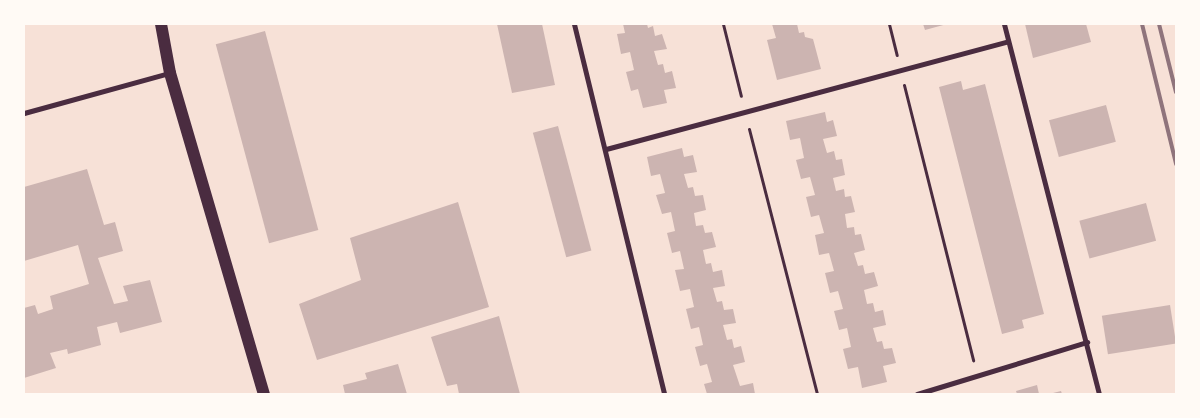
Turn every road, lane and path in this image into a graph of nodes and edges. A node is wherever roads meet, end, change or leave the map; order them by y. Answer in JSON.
{"nodes":[{"id":1,"x":161,"y":24,"type":"edge"},
{"id":2,"x":574,"y":24,"type":"edge"},
{"id":3,"x":723,"y":24,"type":"edge"},
{"id":4,"x":889,"y":24,"type":"edge"},
{"id":5,"x":1004,"y":24,"type":"edge"},
{"id":6,"x":1008,"y":41,"type":"junction"},
{"id":7,"x":901,"y":70,"type":"junction"},
{"id":8,"x":170,"y":73,"type":"junction"},
{"id":9,"x":24,"y":113,"type":"edge"},
{"id":10,"x":745,"y":113,"type":"junction"},
{"id":11,"x":606,"y":149,"type":"junction"},
{"id":12,"x":1087,"y":342,"type":"junction"},
{"id":13,"x":977,"y":376,"type":"junction"},
{"id":14,"x":264,"y":394,"type":"edge"},
{"id":15,"x":664,"y":394,"type":"edge"},
{"id":16,"x":817,"y":394,"type":"edge"},
{"id":17,"x":917,"y":394,"type":"edge"},
{"id":18,"x":1099,"y":394,"type":"edge"}],
"edges":[{"from":1,"to":8,"type":"main road"},
{"from":2,"to":11,"type":"street"},
{"from":3,"to":10,"type":"path"},
{"from":4,"to":7,"type":"path"},
{"from":5,"to":6,"type":"street"},
{"from":6,"to":7,"type":"street"},
{"from":6,"to":12,"type":"street"},
{"from":7,"to":10,"type":"street"},
{"from":7,"to":13,"type":"path"},
{"from":8,"to":9,"type":"street"},
{"from":8,"to":14,"type":"main road"},
{"from":10,"to":11,"type":"street"},
{"from":10,"to":16,"type":"path"},
{"from":11,"to":15,"type":"street"},
{"from":12,"to":13,"type":"street"},
{"from":12,"to":18,"type":"street"},
{"from":13,"to":17,"type":"street"}]}
